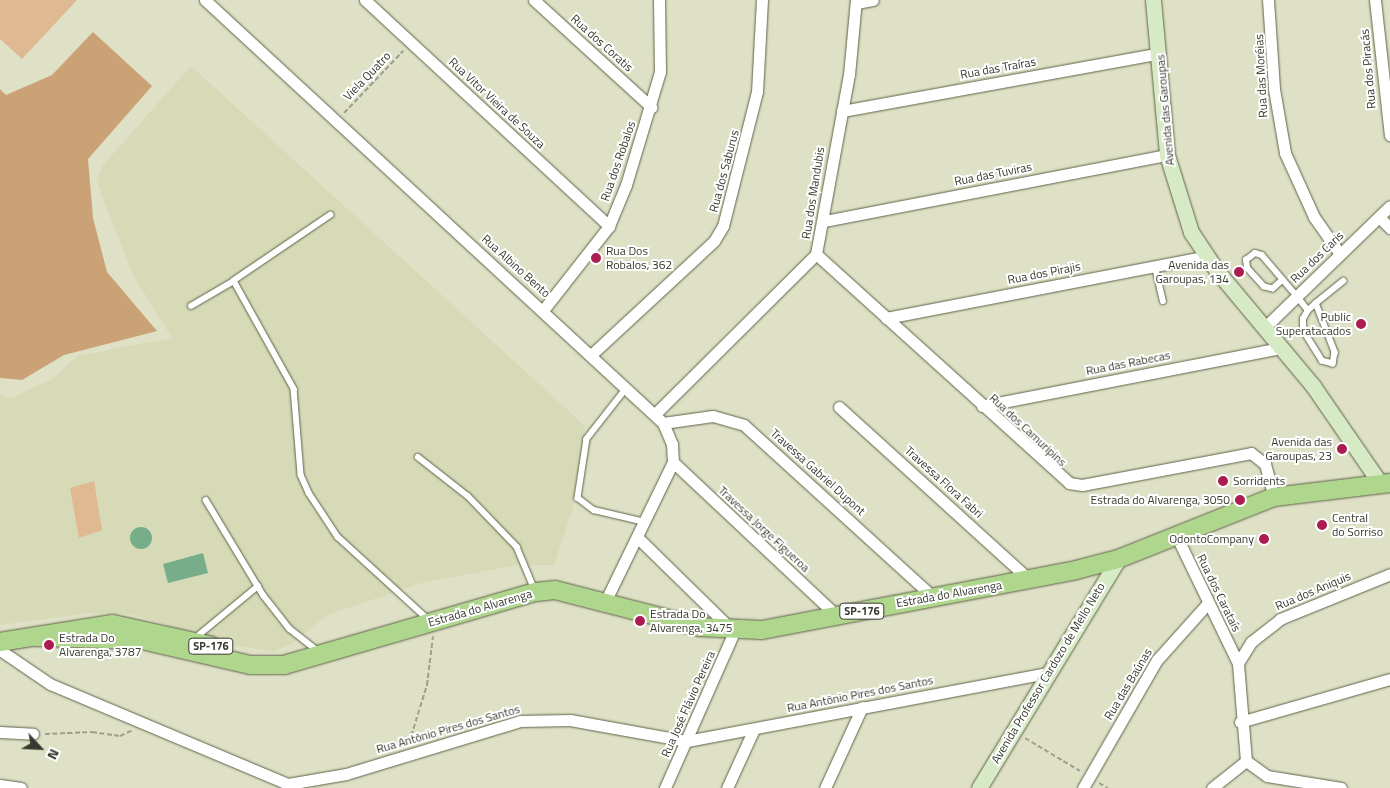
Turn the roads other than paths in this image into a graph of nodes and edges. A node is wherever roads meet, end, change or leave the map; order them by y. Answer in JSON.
{"nodes":[{"id":1,"x":205,"y":0,"type":"edge"},
{"id":2,"x":365,"y":0,"type":"edge"},
{"id":3,"x":534,"y":0,"type":"edge"},
{"id":4,"x":659,"y":0,"type":"edge"},
{"id":5,"x":762,"y":0,"type":"edge"},
{"id":6,"x":873,"y":0,"type":"edge"},
{"id":7,"x":1153,"y":0,"type":"edge"},
{"id":8,"x":1268,"y":0,"type":"edge"},
{"id":9,"x":1375,"y":0,"type":"edge"},
{"id":10,"x":857,"y":1,"type":"edge"},
{"id":11,"x":1160,"y":53,"type":"junction"},
{"id":12,"x":651,"y":107,"type":"junction"},
{"id":13,"x":842,"y":111,"type":"junction"},
{"id":14,"x":1390,"y":135,"type":"edge"},
{"id":15,"x":1167,"y":155,"type":"junction"},
{"id":16,"x":1390,"y":206,"type":"edge"},
{"id":17,"x":331,"y":215,"type":"dead end"},
{"id":18,"x":1379,"y":217,"type":"junction"},
{"id":19,"x":824,"y":221,"type":"junction"},
{"id":20,"x":609,"y":226,"type":"junction"},
{"id":21,"x":1390,"y":228,"type":"edge"},
{"id":22,"x":816,"y":254,"type":"junction"},
{"id":23,"x":1340,"y":254,"type":"junction"},
{"id":24,"x":1207,"y":256,"type":"junction"},
{"id":25,"x":1155,"y":265,"type":"junction"},
{"id":26,"x":1283,"y":280,"type":"junction"},
{"id":27,"x":234,"y":281,"type":"junction"},
{"id":28,"x":1343,"y":281,"type":"dead end"},
{"id":29,"x":1297,"y":296,"type":"junction"},
{"id":30,"x":1163,"y":301,"type":"dead end"},
{"id":31,"x":1316,"y":304,"type":"junction"},
{"id":32,"x":191,"y":306,"type":"dead end"},
{"id":33,"x":544,"y":309,"type":"junction"},
{"id":34,"x":1308,"y":310,"type":"junction"},
{"id":35,"x":886,"y":318,"type":"junction"},
{"id":36,"x":1264,"y":328,"type":"junction"},
{"id":37,"x":1280,"y":348,"type":"junction"},
{"id":38,"x":592,"y":354,"type":"junction"},
{"id":39,"x":628,"y":387,"type":"junction"},
{"id":40,"x":982,"y":406,"type":"junction"},
{"id":41,"x":839,"y":407,"type":"dead end"},
{"id":42,"x":659,"y":418,"type":"junction"},
{"id":43,"x":418,"y":457,"type":"dead end"},
{"id":44,"x":673,"y":462,"type":"junction"},
{"id":45,"x":1385,"y":483,"type":"edge"},
{"id":46,"x":1274,"y":497,"type":"junction"},
{"id":47,"x":206,"y":500,"type":"dead end"},
{"id":48,"x":645,"y":522,"type":"junction"},
{"id":49,"x":1176,"y":535,"type":"junction"},
{"id":50,"x":637,"y":537,"type":"junction"},
{"id":51,"x":1118,"y":559,"type":"junction"},
{"id":52,"x":1390,"y":574,"type":"edge"},
{"id":53,"x":1030,"y":580,"type":"junction"},
{"id":54,"x":258,"y":586,"type":"junction"},
{"id":55,"x":536,"y":592,"type":"junction"},
{"id":56,"x":933,"y":597,"type":"junction"},
{"id":57,"x":606,"y":600,"type":"junction"},
{"id":58,"x":1208,"y":603,"type":"junction"},
{"id":59,"x":837,"y":616,"type":"junction"},
{"id":60,"x":430,"y":622,"type":"junction"},
{"id":61,"x":734,"y":632,"type":"junction"},
{"id":62,"x":37,"y":637,"type":"junction"},
{"id":63,"x":386,"y":637,"type":"junction"},
{"id":64,"x":192,"y":640,"type":"junction"},
{"id":65,"x":0,"y":642,"type":"edge"},
{"id":66,"x":314,"y":648,"type":"junction"},
{"id":67,"x":0,"y":650,"type":"edge"},
{"id":68,"x":1238,"y":663,"type":"junction"},
{"id":69,"x":1048,"y":673,"type":"junction"},
{"id":70,"x":1390,"y":679,"type":"edge"},
{"id":71,"x":862,"y":707,"type":"junction"},
{"id":72,"x":1240,"y":722,"type":"junction"},
{"id":73,"x":754,"y":729,"type":"junction"},
{"id":74,"x":0,"y":732,"type":"edge"},
{"id":75,"x":33,"y":734,"type":"road end"},
{"id":76,"x":688,"y":741,"type":"junction"},
{"id":77,"x":1246,"y":761,"type":"junction"},
{"id":78,"x":1267,"y":782,"type":"edge"},
{"id":79,"x":2,"y":786,"type":"edge"},
{"id":80,"x":21,"y":788,"type":"edge"},
{"id":81,"x":665,"y":788,"type":"edge"},
{"id":82,"x":726,"y":788,"type":"edge"},
{"id":83,"x":826,"y":788,"type":"edge"},
{"id":84,"x":979,"y":788,"type":"edge"},
{"id":85,"x":1083,"y":788,"type":"edge"},
{"id":86,"x":1212,"y":788,"type":"edge"},
{"id":87,"x":1341,"y":788,"type":"edge"}],
"edges":[{"from":1,"to":33,"type":"street","name":"Rua Albino Bento"},
{"from":2,"to":20,"type":"street","name":"Rua Vitor Vieira de Souza"},
{"from":3,"to":12,"type":"street","name":"Rua dos Coratis"},
{"from":4,"to":12,"type":"street","name":"Rua dos Robalos"},
{"from":5,"to":38,"type":"street","name":"Rua dos Saburus"},
{"from":6,"to":10,"type":"street"},
{"from":7,"to":11,"type":"street","name":"Avenida das Garoupas"},
{"from":8,"to":23,"type":"street","name":"Rua das Moréias"},
{"from":9,"to":14,"type":"street","name":"Rua dos Piracás"},
{"from":10,"to":13,"type":"street","name":"Rua dos Mandubis"},
{"from":11,"to":13,"type":"street","name":"Rua das Traíras"},
{"from":11,"to":15,"type":"street","name":"Avenida das Garoupas"},
{"from":12,"to":20,"type":"street","name":"Rua dos Robalos"},
{"from":13,"to":19,"type":"street","name":"Rua dos Mandubis"},
{"from":15,"to":19,"type":"street","name":"Rua das Tuviras"},
{"from":15,"to":24,"type":"street","name":"Avenida das Garoupas"},
{"from":16,"to":18,"type":"street","name":"Rua dos Caris"},
{"from":17,"to":27,"type":"lane"},
{"from":18,"to":21,"type":"street"},
{"from":18,"to":23,"type":"street","name":"Rua dos Caris"},
{"from":19,"to":22,"type":"street","name":"Rua dos Mandubis"},
{"from":20,"to":33,"type":"street","name":"Rua dos Robalos"},
{"from":22,"to":35,"type":"street","name":"Rua dos Camuripins"},
{"from":22,"to":42,"type":"street","name":"Rua dos Mandubis"},
{"from":23,"to":29,"type":"street","name":"Rua dos Caris"},
{"from":24,"to":25,"type":"street","name":"Rua dos Pirajis"},
{"from":24,"to":36,"type":"street","name":"Avenida das Garoupas"},
{"from":25,"to":30,"type":"lane"},
{"from":25,"to":35,"type":"street","name":"Rua dos Pirajis"},
{"from":26,"to":26,"type":"lane"},
{"from":26,"to":29,"type":"lane"},
{"from":27,"to":32,"type":"lane"},
{"from":27,"to":60,"type":"lane"},
{"from":28,"to":31,"type":"lane"},
{"from":29,"to":34,"type":"lane"},
{"from":29,"to":36,"type":"street","name":"Rua dos Caris"},
{"from":31,"to":34,"type":"lane"},
{"from":31,"to":34,"type":"lane"},
{"from":33,"to":38,"type":"street","name":"Rua Albino Bento"},
{"from":35,"to":40,"type":"street","name":"Rua dos Camuripins"},
{"from":36,"to":37,"type":"street","name":"Avenida das Garoupas"},
{"from":37,"to":40,"type":"street","name":"Rua das Rabecas"},
{"from":37,"to":45,"type":"street","name":"Avenida das Garoupas"},
{"from":38,"to":39,"type":"street","name":"Rua Albino Bento"},
{"from":39,"to":42,"type":"street","name":"Rua Albino Bento"},
{"from":39,"to":48,"type":"lane"},
{"from":40,"to":46,"type":"street","name":"Rua dos Camuripins"},
{"from":41,"to":53,"type":"street","name":"Travessa Flora Fabri"},
{"from":42,"to":44,"type":"street","name":"Rua Albino Bento"},
{"from":42,"to":56,"type":"street","name":"Travessa Gabriel Dupont"},
{"from":43,"to":55,"type":"lane"},
{"from":44,"to":48,"type":"street"},
{"from":44,"to":59,"type":"street","name":"Travessa Jorge Figueroa"},
{"from":45,"to":46,"type":"main road","name":"Estrada do Alvarenga","number":"SP-176"},
{"from":46,"to":49,"type":"main road","name":"Estrada do Alvarenga","number":"SP-176"},
{"from":47,"to":54,"type":"lane"},
{"from":48,"to":50,"type":"street"},
{"from":49,"to":51,"type":"main road","name":"Estrada do Alvarenga","number":"SP-176"},
{"from":49,"to":58,"type":"street","name":"Rua dos Carataís"},
{"from":50,"to":57,"type":"street"},
{"from":50,"to":61,"type":"street"},
{"from":51,"to":53,"type":"main road","name":"Estrada do Alvarenga","number":"SP-176"},
{"from":51,"to":69,"type":"street","name":"Avenida Professor Cardozo de Mello Neto"},
{"from":52,"to":68,"type":"street","name":"Rua dos Aniquis"},
{"from":53,"to":56,"type":"main road","name":"Estrada do Alvarenga","number":"SP-176"},
{"from":54,"to":64,"type":"lane"},
{"from":54,"to":66,"type":"lane"},
{"from":55,"to":57,"type":"main road","name":"Estrada do Alvarenga","number":"SP-176"},
{"from":55,"to":60,"type":"main road","name":"Estrada do Alvarenga","number":"SP-176"},
{"from":56,"to":59,"type":"main road","name":"Estrada do Alvarenga","number":"SP-176"},
{"from":57,"to":61,"type":"main road","name":"Estrada do Alvarenga","number":"SP-176"},
{"from":58,"to":68,"type":"street","name":"Rua dos Carataís"},
{"from":58,"to":85,"type":"street","name":"Rua das Baúnas"},
{"from":59,"to":61,"type":"main road","name":"Estrada do Alvarenga","number":"SP-176"},
{"from":60,"to":63,"type":"main road","name":"Estrada do Alvarenga","number":"SP-176"},
{"from":61,"to":76,"type":"street","name":"Rua José Flávio Pereira"},
{"from":62,"to":63,"type":"main road","name":"Estrada do Alvarenga","number":"SP-176"},
{"from":62,"to":64,"type":"main road","name":"Estrada do Alvarenga","number":"SP-176"},
{"from":62,"to":65,"type":"main road","name":"Estrada do Alvarenga","number":"SP-176"},
{"from":63,"to":66,"type":"main road","name":"Estrada do Alvarenga","number":"SP-176"},
{"from":64,"to":66,"type":"main road","name":"Estrada do Alvarenga","number":"SP-176"},
{"from":67,"to":76,"type":"street","name":"Rua Antônio Pires dos Santos"},
{"from":68,"to":72,"type":"street"},
{"from":69,"to":71,"type":"street","name":"Rua Antônio Pires dos Santos"},
{"from":69,"to":84,"type":"street","name":"Avenida Professor Cardozo de Mello Neto"},
{"from":70,"to":72,"type":"street"},
{"from":71,"to":73,"type":"street","name":"Rua Antônio Pires dos Santos"},
{"from":71,"to":83,"type":"street"},
{"from":72,"to":77,"type":"street"},
{"from":73,"to":76,"type":"street","name":"Rua Antônio Pires dos Santos"},
{"from":73,"to":82,"type":"street"},
{"from":74,"to":75,"type":"street"},
{"from":76,"to":81,"type":"street","name":"Rua José Flávio Pereira"},
{"from":77,"to":78,"type":"street"},
{"from":77,"to":86,"type":"street"},
{"from":78,"to":87,"type":"street"},
{"from":79,"to":80,"type":"street"}]}
